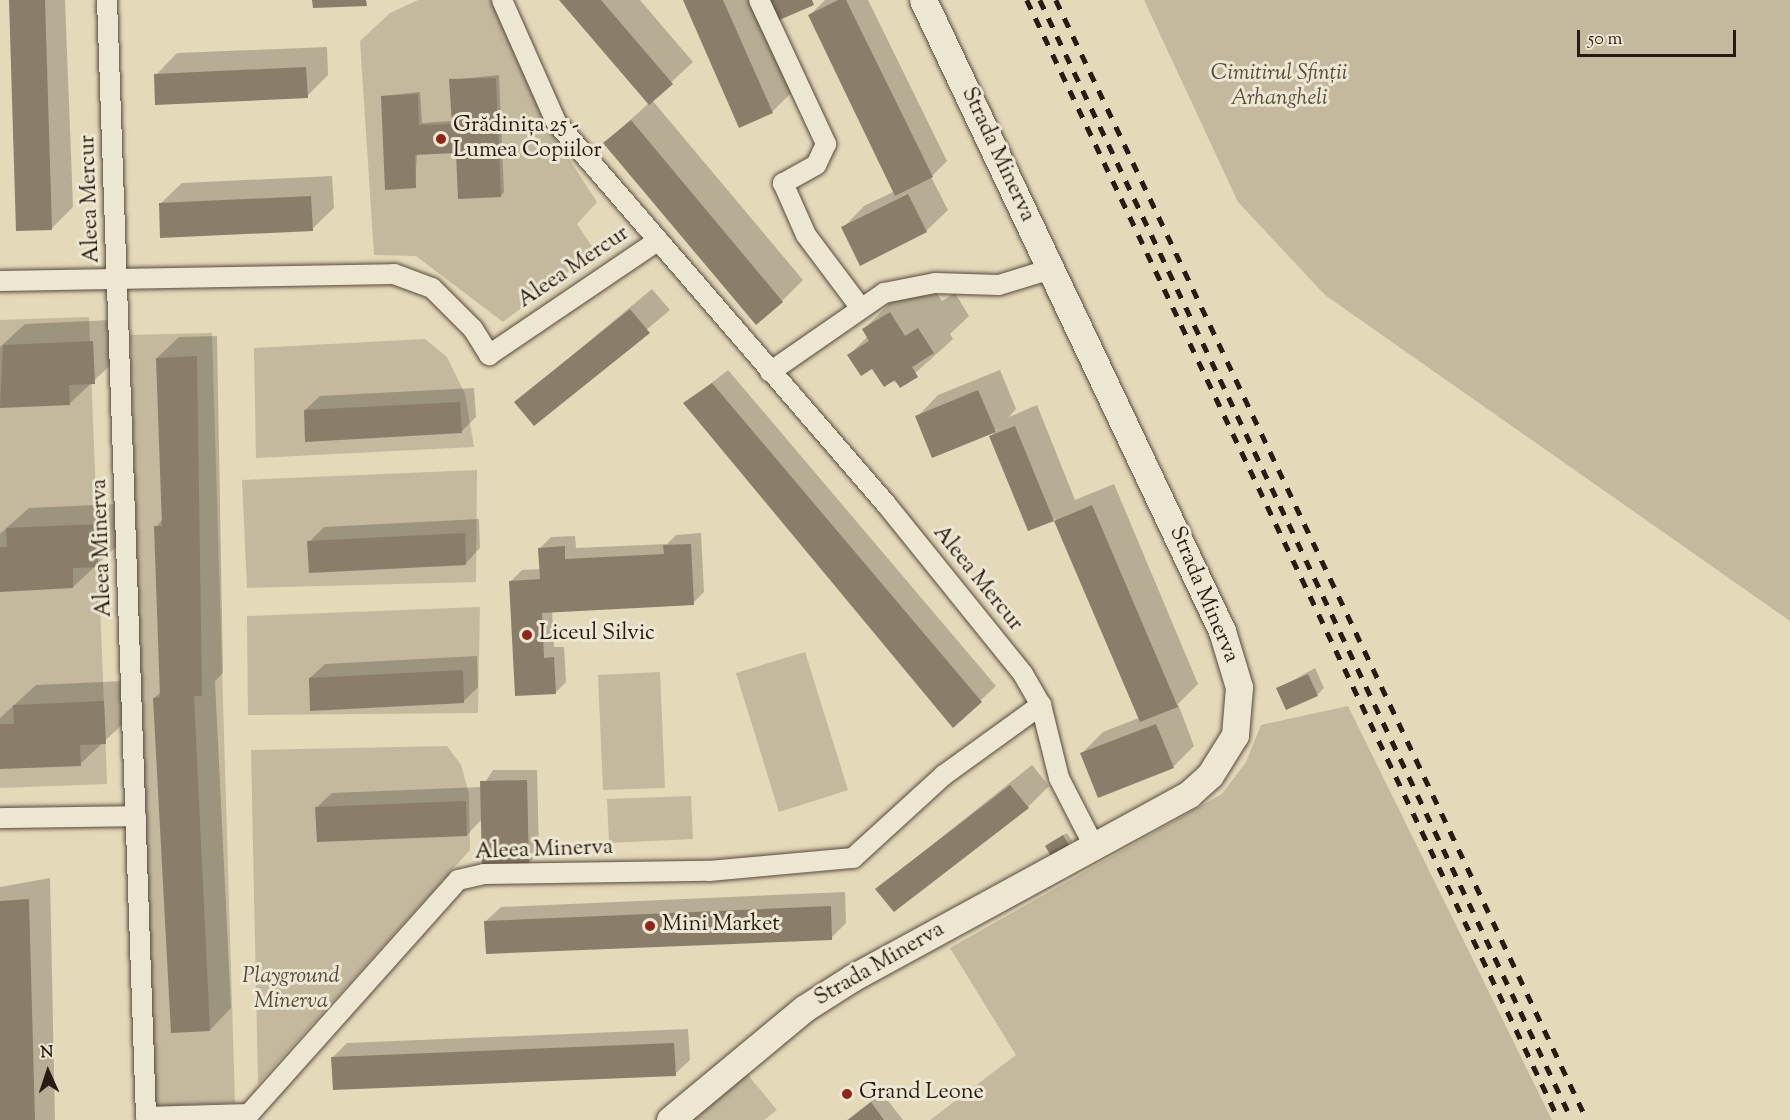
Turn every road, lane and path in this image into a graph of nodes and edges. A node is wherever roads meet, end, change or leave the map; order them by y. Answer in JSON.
{"nodes":[{"id":1,"x":107,"y":0,"type":"edge"},
{"id":2,"x":502,"y":0,"type":"edge"},
{"id":3,"x":759,"y":0,"type":"edge"},
{"id":4,"x":923,"y":0,"type":"edge"},
{"id":5,"x":656,"y":242,"type":"junction"},
{"id":6,"x":1051,"y":269,"type":"junction"},
{"id":7,"x":118,"y":279,"type":"junction"},
{"id":8,"x":0,"y":281,"type":"edge"},
{"id":9,"x":860,"y":307,"type":"junction"},
{"id":10,"x":770,"y":372,"type":"junction"},
{"id":11,"x":1041,"y":705,"type":"junction"},
{"id":12,"x":136,"y":816,"type":"junction"},
{"id":13,"x":0,"y":818,"type":"edge"},
{"id":14,"x":1094,"y":846,"type":"junction"},
{"id":15,"x":670,"y":1120,"type":"edge"}],
"edges":[{"from":1,"to":7,"type":"street","name":"Aleea Mercur"},
{"from":2,"to":5,"type":"street","name":"Aleea Mercur"},
{"from":3,"to":9,"type":"street"},
{"from":4,"to":6,"type":"street","name":"Strada Minerva"},
{"from":5,"to":7,"type":"street","name":"Aleea Mercur"},
{"from":5,"to":10,"type":"street","name":"Aleea Mercur"},
{"from":6,"to":9,"type":"street"},
{"from":6,"to":14,"type":"street","name":"Strada Minerva"},
{"from":7,"to":8,"type":"street","name":"Aleea Mercur"},
{"from":7,"to":12,"type":"street","name":"Aleea Minerva"},
{"from":9,"to":10,"type":"street"},
{"from":10,"to":11,"type":"street","name":"Aleea Mercur"},
{"from":11,"to":12,"type":"street","name":"Aleea Minerva"},
{"from":11,"to":14,"type":"street","name":"Aleea Mercur"},
{"from":12,"to":13,"type":"street"},
{"from":14,"to":15,"type":"street","name":"Strada Minerva"}]}
